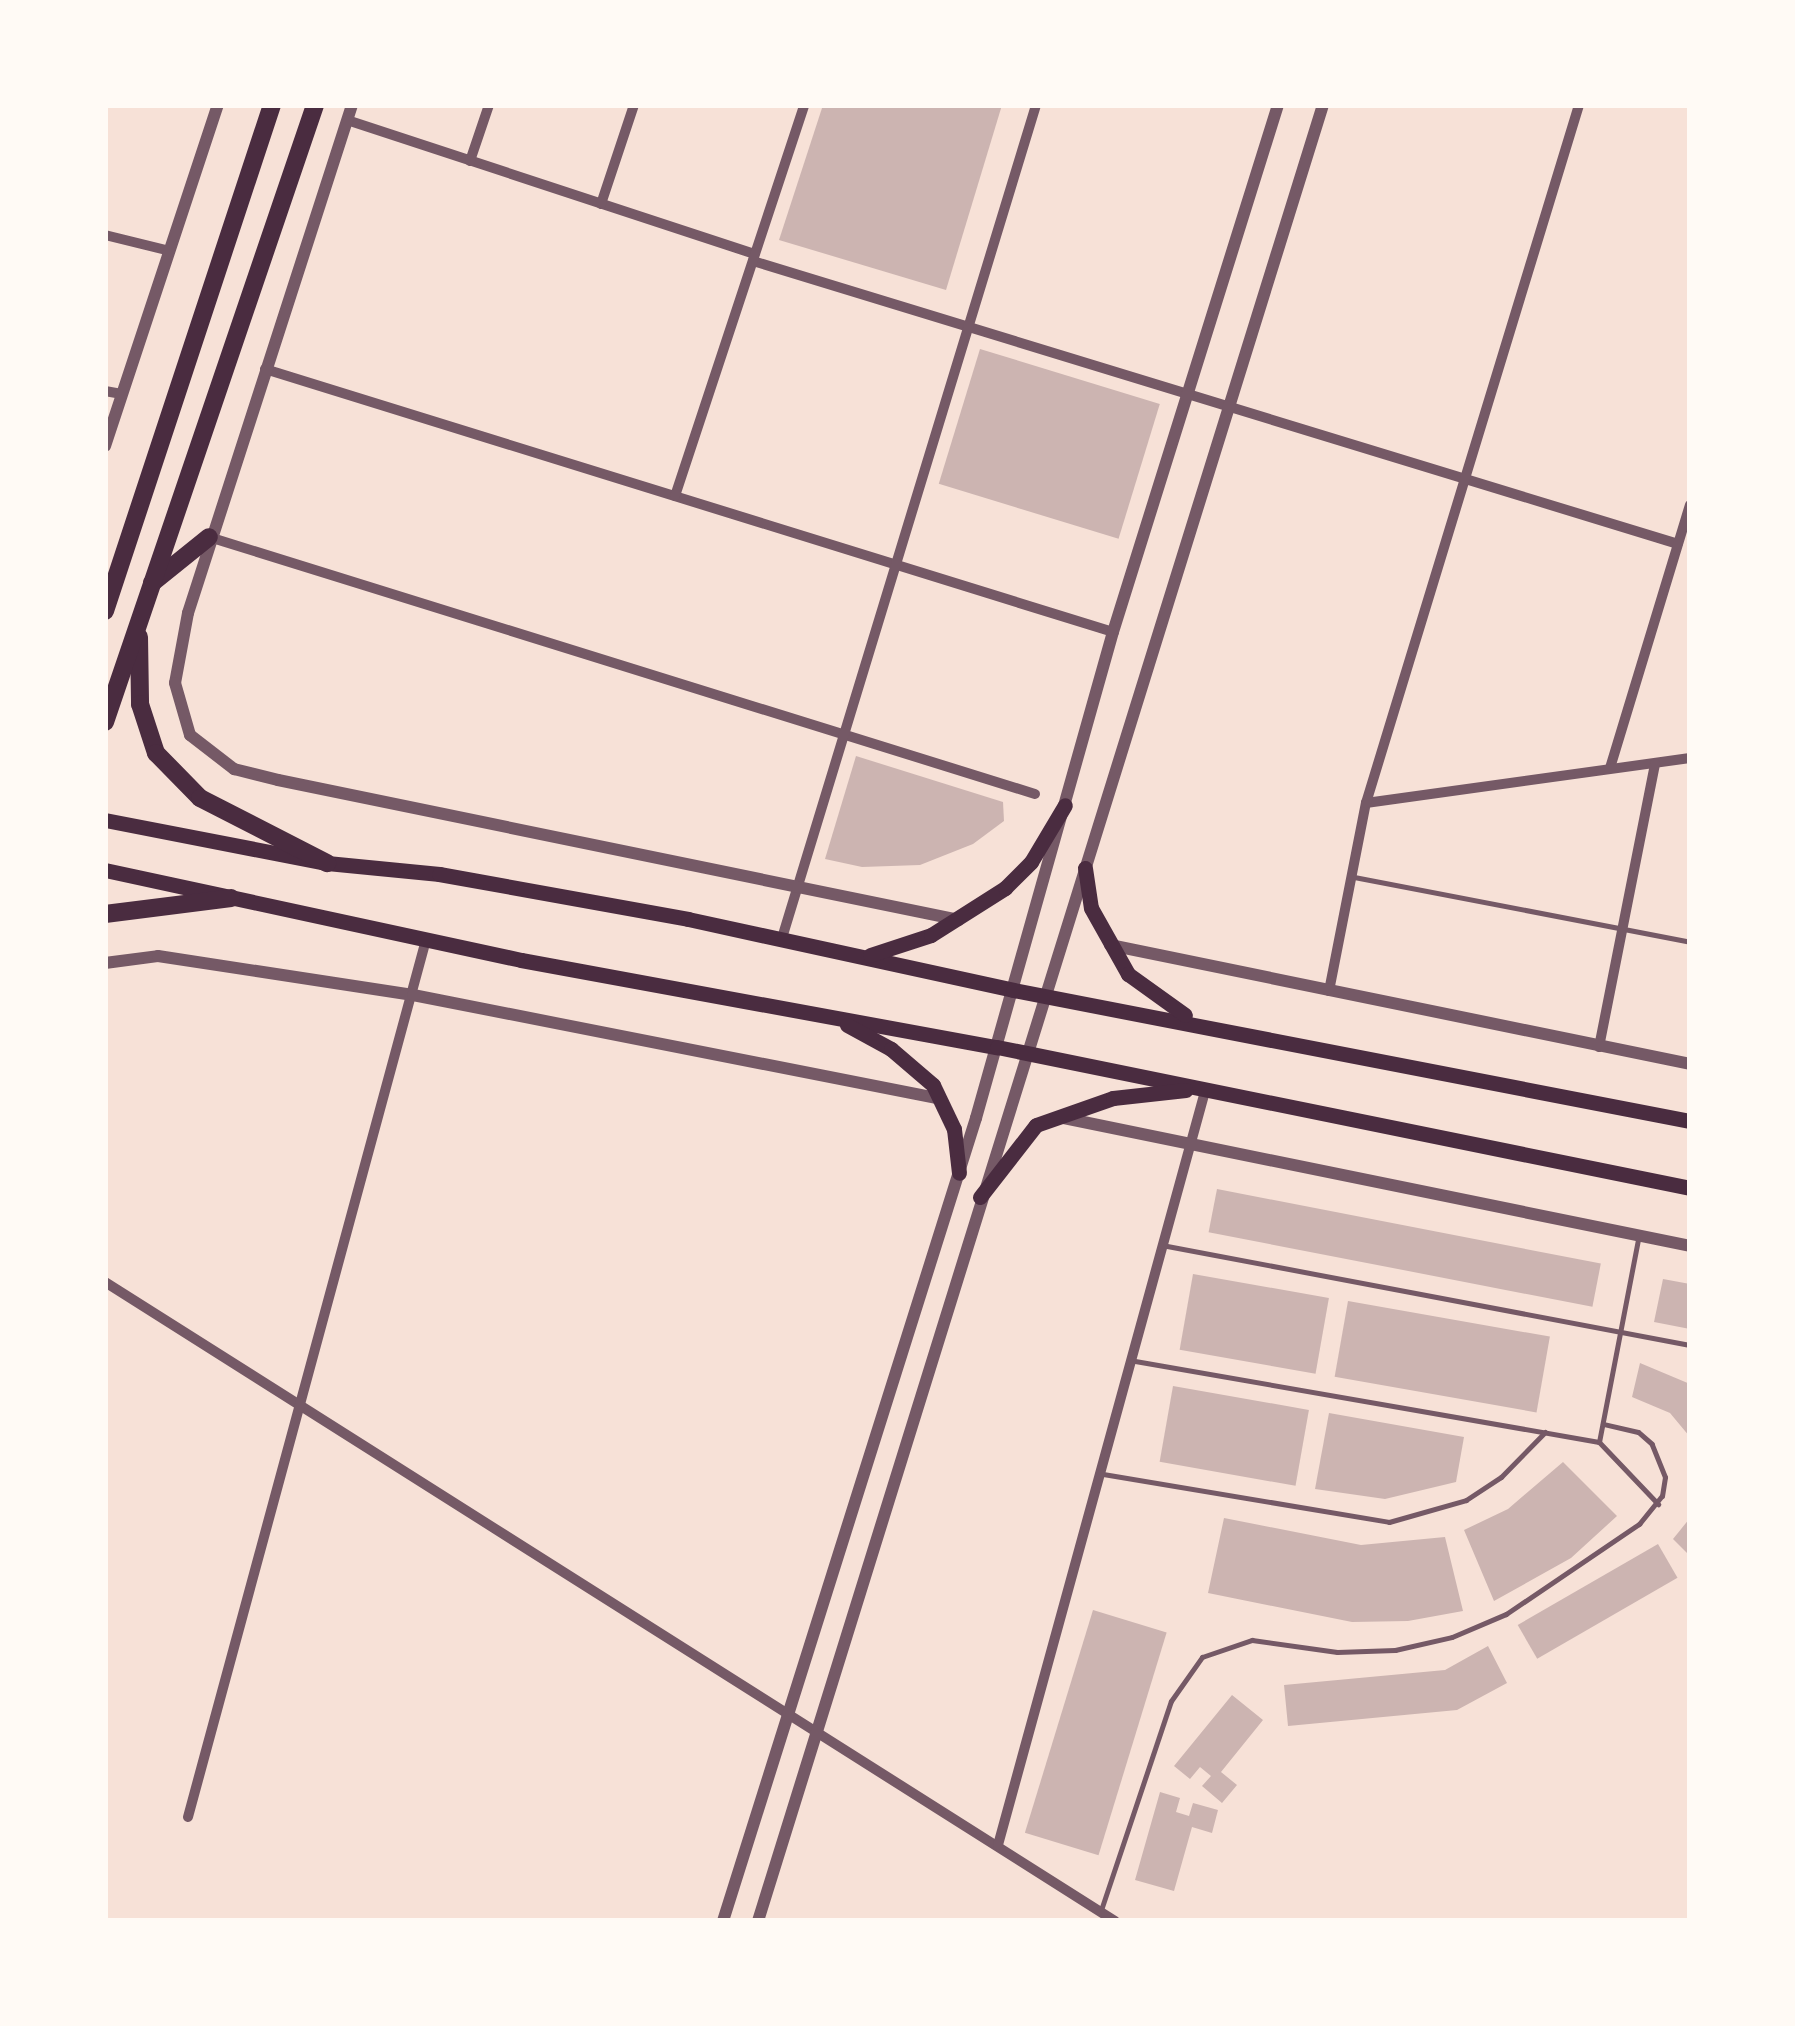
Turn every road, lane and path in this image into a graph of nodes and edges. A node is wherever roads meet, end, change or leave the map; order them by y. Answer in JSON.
{"nodes":[{"id":1,"x":218,"y":105,"type":"edge"},
{"id":2,"x":272,"y":105,"type":"edge"},
{"id":3,"x":315,"y":105,"type":"edge"},
{"id":4,"x":352,"y":105,"type":"edge"},
{"id":5,"x":488,"y":105,"type":"edge"},
{"id":6,"x":634,"y":105,"type":"edge"},
{"id":7,"x":804,"y":105,"type":"edge"},
{"id":8,"x":1036,"y":105,"type":"edge"},
{"id":9,"x":1278,"y":105,"type":"edge"},
{"id":10,"x":1323,"y":105,"type":"edge"},
{"id":11,"x":1579,"y":105,"type":"edge"},
{"id":12,"x":347,"y":120,"type":"junction"},
{"id":13,"x":470,"y":161,"type":"junction"},
{"id":14,"x":602,"y":204,"type":"junction"},
{"id":15,"x":105,"y":234,"type":"edge"},
{"id":16,"x":170,"y":251,"type":"junction"},
{"id":17,"x":754,"y":257,"type":"junction"},
{"id":18,"x":968,"y":327,"type":"junction"},
{"id":19,"x":265,"y":369,"type":"junction"},
{"id":20,"x":105,"y":390,"type":"edge"},
{"id":21,"x":122,"y":394,"type":"junction"},
{"id":22,"x":1188,"y":394,"type":"junction"},
{"id":23,"x":1229,"y":406,"type":"junction"},
{"id":24,"x":105,"y":446,"type":"edge"},
{"id":25,"x":1465,"y":479,"type":"junction"},
{"id":26,"x":675,"y":496,"type":"junction"},
{"id":27,"x":1690,"y":506,"type":"edge"},
{"id":28,"x":209,"y":538,"type":"junction"},
{"id":29,"x":1678,"y":544,"type":"junction"},
{"id":30,"x":896,"y":565,"type":"junction"},
{"id":31,"x":151,"y":584,"type":"junction"},
{"id":32,"x":105,"y":611,"type":"edge"},
{"id":33,"x":139,"y":620,"type":"junction"},
{"id":34,"x":1113,"y":632,"type":"junction"},
{"id":35,"x":105,"y":722,"type":"edge"},
{"id":36,"x":844,"y":734,"type":"junction"},
{"id":37,"x":1690,"y":758,"type":"edge"},
{"id":38,"x":1654,"y":762,"type":"junction"},
{"id":39,"x":1610,"y":768,"type":"junction"},
{"id":40,"x":1036,"y":794,"type":"dead end"},
{"id":41,"x":1366,"y":803,"type":"junction"},
{"id":42,"x":1065,"y":804,"type":"junction"},
{"id":43,"x":105,"y":820,"type":"edge"},
{"id":44,"x":327,"y":863,"type":"junction"},
{"id":45,"x":1084,"y":868,"type":"junction"},
{"id":46,"x":105,"y":870,"type":"edge"},
{"id":47,"x":1352,"y":876,"type":"junction"},
{"id":48,"x":798,"y":886,"type":"junction"},
{"id":49,"x":231,"y":898,"type":"junction"},
{"id":50,"x":105,"y":914,"type":"edge"},
{"id":51,"x":959,"y":920,"type":"junction"},
{"id":52,"x":1622,"y":928,"type":"junction"},
{"id":53,"x":782,"y":938,"type":"junction"},
{"id":54,"x":426,"y":940,"type":"junction"},
{"id":55,"x":1690,"y":942,"type":"edge"},
{"id":56,"x":1110,"y":945,"type":"junction"},
{"id":57,"x":864,"y":956,"type":"junction"},
{"id":58,"x":105,"y":963,"type":"edge"},
{"id":59,"x":1013,"y":990,"type":"junction"},
{"id":60,"x":1330,"y":990,"type":"junction"},
{"id":61,"x":413,"y":995,"type":"junction"},
{"id":62,"x":1045,"y":996,"type":"junction"},
{"id":63,"x":835,"y":1018,"type":"junction"},
{"id":64,"x":1197,"y":1022,"type":"junction"},
{"id":65,"x":997,"y":1047,"type":"junction"},
{"id":66,"x":1599,"y":1047,"type":"junction"},
{"id":67,"x":1025,"y":1052,"type":"junction"},
{"id":68,"x":1690,"y":1064,"type":"edge"},
{"id":69,"x":1206,"y":1088,"type":"junction"},
{"id":70,"x":942,"y":1099,"type":"junction"},
{"id":71,"x":1057,"y":1116,"type":"junction"},
{"id":72,"x":1690,"y":1121,"type":"edge"},
{"id":73,"x":1194,"y":1147,"type":"junction"},
{"id":74,"x":959,"y":1173,"type":"junction"},
{"id":75,"x":1690,"y":1188,"type":"edge"},
{"id":76,"x":980,"y":1197,"type":"junction"},
{"id":77,"x":1638,"y":1236,"type":"junction"},
{"id":78,"x":1167,"y":1246,"type":"junction"},
{"id":79,"x":1690,"y":1246,"type":"edge"},
{"id":80,"x":105,"y":1282,"type":"edge"},
{"id":81,"x":1620,"y":1332,"type":"junction"},
{"id":82,"x":1690,"y":1345,"type":"edge"},
{"id":83,"x":1135,"y":1361,"type":"junction"},
{"id":84,"x":296,"y":1401,"type":"junction"},
{"id":85,"x":1603,"y":1424,"type":"junction"},
{"id":86,"x":1545,"y":1432,"type":"junction"},
{"id":87,"x":1599,"y":1442,"type":"junction"},
{"id":88,"x":1103,"y":1474,"type":"junction"},
{"id":89,"x":1658,"y":1504,"type":"junction"},
{"id":90,"x":789,"y":1711,"type":"junction"},
{"id":91,"x":820,"y":1730,"type":"junction"},
{"id":92,"x":188,"y":1817,"type":"dead end"},
{"id":93,"x":998,"y":1845,"type":"junction"},
{"id":94,"x":1101,"y":1912,"type":"junction"},
{"id":95,"x":724,"y":1921,"type":"edge"},
{"id":96,"x":758,"y":1921,"type":"edge"},
{"id":97,"x":1115,"y":1921,"type":"edge"}],
"edges":[{"from":1,"to":16,"type":"street"},
{"from":2,"to":32,"type":"highway"},
{"from":3,"to":31,"type":"highway"},
{"from":4,"to":12,"type":"street"},
{"from":5,"to":13,"type":"street"},
{"from":6,"to":14,"type":"street"},
{"from":7,"to":17,"type":"street"},
{"from":8,"to":18,"type":"street"},
{"from":9,"to":22,"type":"street"},
{"from":10,"to":23,"type":"street"},
{"from":11,"to":25,"type":"street"},
{"from":12,"to":13,"type":"street"},
{"from":12,"to":19,"type":"street"},
{"from":13,"to":14,"type":"street"},
{"from":14,"to":17,"type":"street"},
{"from":15,"to":16,"type":"street"},
{"from":16,"to":21,"type":"street"},
{"from":17,"to":18,"type":"street"},
{"from":17,"to":26,"type":"street"},
{"from":18,"to":22,"type":"street"},
{"from":18,"to":30,"type":"street"},
{"from":19,"to":26,"type":"street"},
{"from":19,"to":28,"type":"street"},
{"from":20,"to":21,"type":"street"},
{"from":21,"to":24,"type":"street"},
{"from":22,"to":23,"type":"street"},
{"from":22,"to":34,"type":"street"},
{"from":23,"to":25,"type":"street"},
{"from":23,"to":45,"type":"street"},
{"from":25,"to":29,"type":"street"},
{"from":25,"to":41,"type":"street"},
{"from":26,"to":30,"type":"street"},
{"from":27,"to":29,"type":"street"},
{"from":28,"to":31,"type":"highway"},
{"from":28,"to":36,"type":"street"},
{"from":28,"to":48,"type":"street"},
{"from":29,"to":39,"type":"street"},
{"from":30,"to":34,"type":"street"},
{"from":30,"to":36,"type":"street"},
{"from":31,"to":33,"type":"highway"},
{"from":33,"to":35,"type":"highway"},
{"from":33,"to":44,"type":"highway"},
{"from":34,"to":42,"type":"street"},
{"from":36,"to":40,"type":"street"},
{"from":36,"to":48,"type":"street"},
{"from":37,"to":38,"type":"street"},
{"from":38,"to":39,"type":"street"},
{"from":38,"to":52,"type":"street"},
{"from":39,"to":41,"type":"street"},
{"from":41,"to":47,"type":"street"},
{"from":42,"to":51,"type":"main road"},
{"from":42,"to":59,"type":"street"},
{"from":43,"to":44,"type":"main road"},
{"from":44,"to":53,"type":"main road"},
{"from":45,"to":56,"type":"main road"},
{"from":45,"to":62,"type":"street"},
{"from":46,"to":49,"type":"main road"},
{"from":47,"to":52,"type":"lane"},
{"from":47,"to":60,"type":"street"},
{"from":48,"to":51,"type":"street"},
{"from":48,"to":53,"type":"street"},
{"from":49,"to":50,"type":"highway"},
{"from":49,"to":54,"type":"main road"},
{"from":51,"to":57,"type":"main road"},
{"from":52,"to":55,"type":"lane"},
{"from":52,"to":66,"type":"street"},
{"from":53,"to":57,"type":"main road"},
{"from":54,"to":61,"type":"street"},
{"from":54,"to":63,"type":"main road"},
{"from":56,"to":60,"type":"street"},
{"from":56,"to":64,"type":"main road"},
{"from":57,"to":59,"type":"main road"},
{"from":58,"to":61,"type":"street"},
{"from":59,"to":62,"type":"main road"},
{"from":59,"to":65,"type":"street"},
{"from":60,"to":66,"type":"street"},
{"from":61,"to":70,"type":"street"},
{"from":61,"to":84,"type":"street"},
{"from":62,"to":64,"type":"main road"},
{"from":62,"to":67,"type":"street"},
{"from":63,"to":65,"type":"main road"},
{"from":63,"to":70,"type":"main road"},
{"from":64,"to":72,"type":"main road"},
{"from":65,"to":67,"type":"main road"},
{"from":65,"to":74,"type":"street"},
{"from":66,"to":68,"type":"street"},
{"from":67,"to":69,"type":"main road"},
{"from":67,"to":76,"type":"street"},
{"from":69,"to":71,"type":"main road"},
{"from":69,"to":73,"type":"street"},
{"from":69,"to":75,"type":"main road"},
{"from":70,"to":74,"type":"main road"},
{"from":71,"to":73,"type":"street"},
{"from":71,"to":76,"type":"main road"},
{"from":73,"to":77,"type":"street"},
{"from":73,"to":78,"type":"street"},
{"from":74,"to":90,"type":"street"},
{"from":76,"to":91,"type":"street"},
{"from":77,"to":79,"type":"street"},
{"from":77,"to":81,"type":"lane"},
{"from":78,"to":81,"type":"lane"},
{"from":78,"to":83,"type":"street"},
{"from":80,"to":84,"type":"street"},
{"from":81,"to":82,"type":"lane"},
{"from":81,"to":85,"type":"lane"},
{"from":83,"to":86,"type":"lane"},
{"from":83,"to":88,"type":"street"},
{"from":84,"to":90,"type":"street"},
{"from":84,"to":92,"type":"street"},
{"from":85,"to":87,"type":"lane"},
{"from":85,"to":89,"type":"lane"},
{"from":86,"to":87,"type":"lane"},
{"from":86,"to":88,"type":"lane"},
{"from":87,"to":89,"type":"lane"},
{"from":88,"to":93,"type":"street"},
{"from":89,"to":94,"type":"lane"},
{"from":90,"to":91,"type":"street"},
{"from":90,"to":95,"type":"street"},
{"from":91,"to":93,"type":"street"},
{"from":91,"to":96,"type":"street"},
{"from":93,"to":94,"type":"street"},
{"from":94,"to":97,"type":"street"}]}
